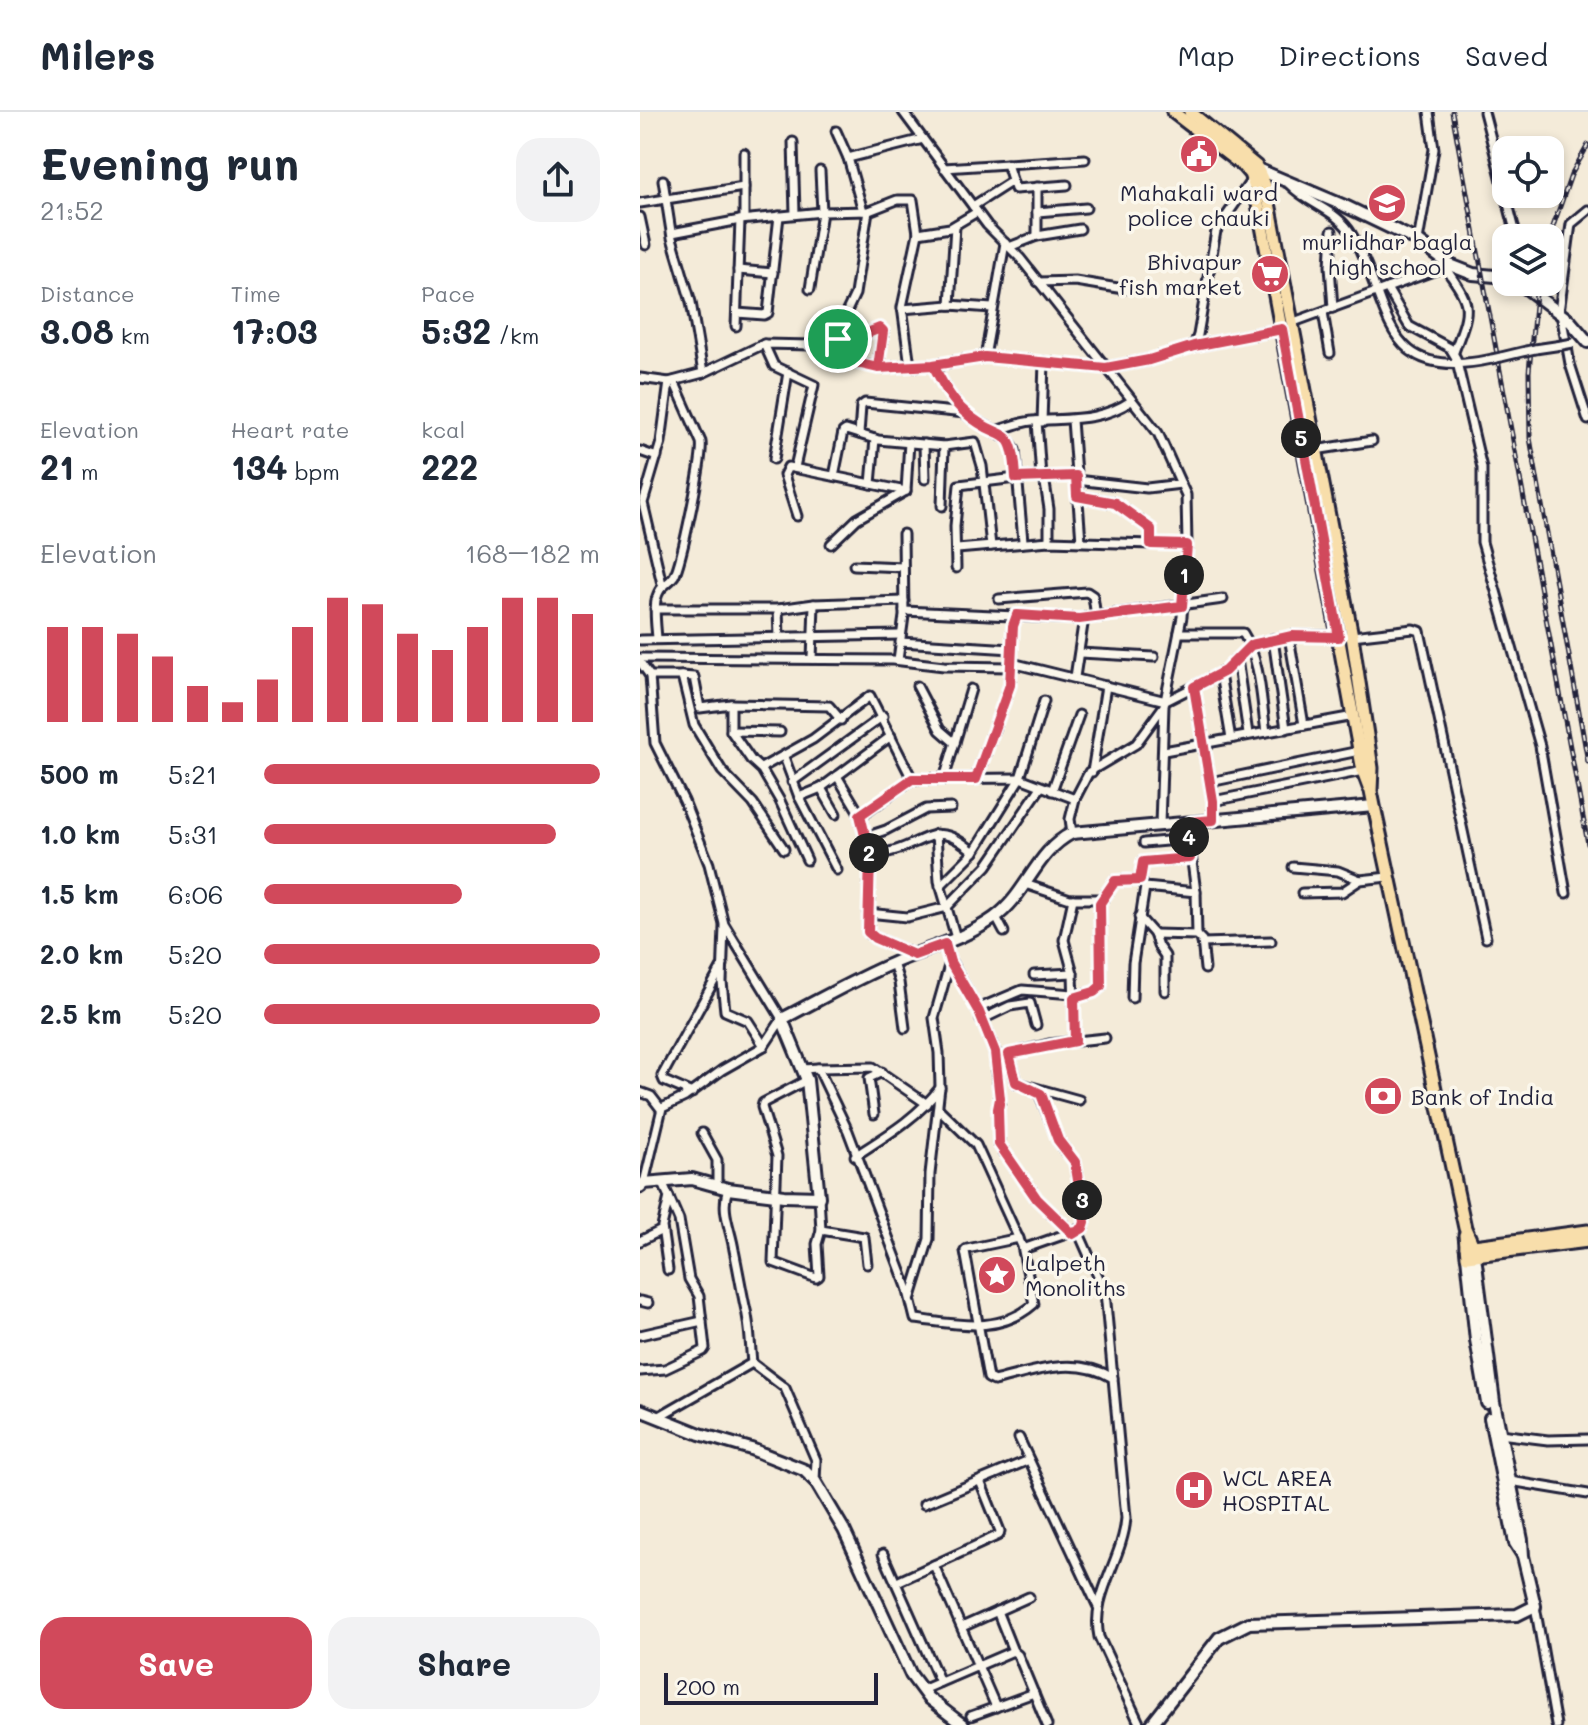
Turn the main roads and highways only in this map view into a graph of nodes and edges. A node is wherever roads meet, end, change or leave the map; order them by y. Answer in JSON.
{"nodes":[{"id":1,"x":1173,"y":112,"type":"edge"},
{"id":2,"x":1190,"y":112,"type":"edge"},
{"id":3,"x":1256,"y":174,"type":"junction"},
{"id":4,"x":1309,"y":451,"type":"junction"},
{"id":5,"x":1371,"y":791,"type":"junction"},
{"id":6,"x":1588,"y":1231,"type":"edge"},
{"id":7,"x":1588,"y":1241,"type":"edge"},
{"id":8,"x":1470,"y":1251,"type":"junction"}],
"edges":[{"from":1,"to":3,"type":"main road"},
{"from":2,"to":3,"type":"main road"},
{"from":3,"to":4,"type":"main road"},
{"from":4,"to":5,"type":"main road"},
{"from":4,"to":5,"type":"main road"},
{"from":5,"to":8,"type":"main road"},
{"from":6,"to":8,"type":"main road"},
{"from":7,"to":8,"type":"main road"}]}
